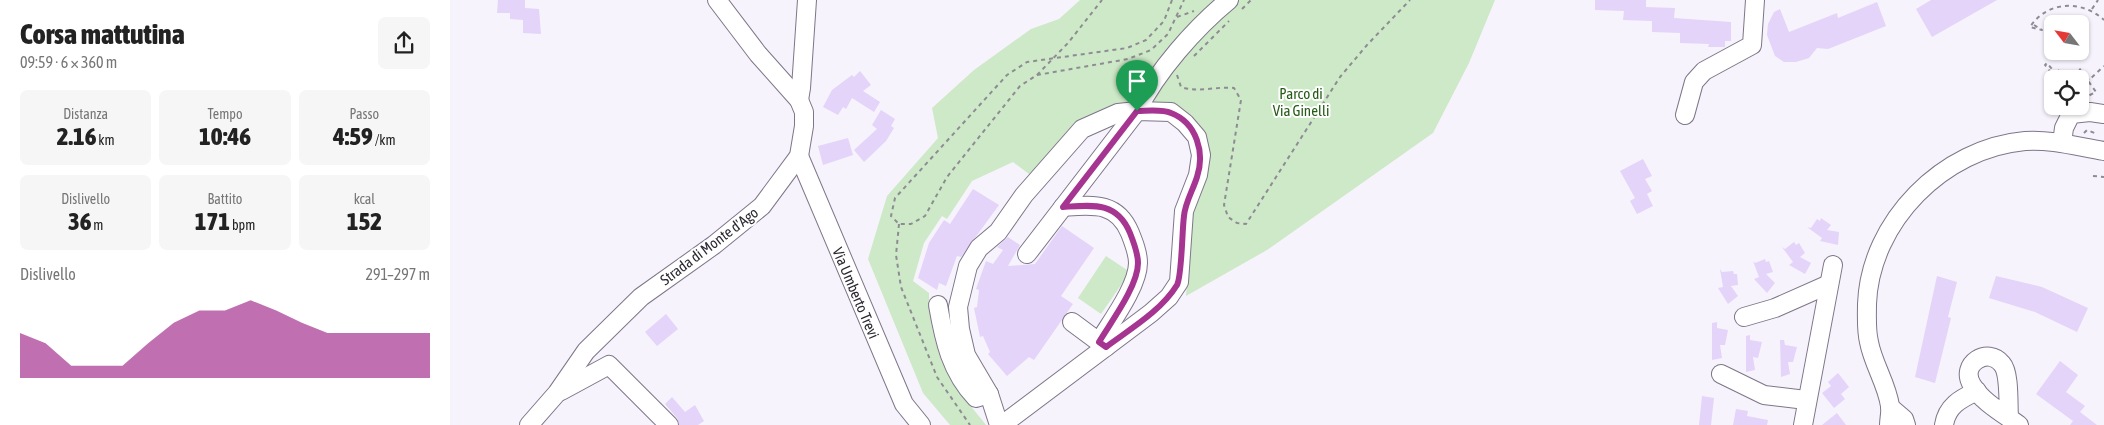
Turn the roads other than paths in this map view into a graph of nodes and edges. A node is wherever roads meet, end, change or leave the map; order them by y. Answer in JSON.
{"nodes":[{"id":1,"x":717,"y":0,"type":"edge"},
{"id":2,"x":807,"y":0,"type":"edge"},
{"id":3,"x":1755,"y":0,"type":"edge"},
{"id":4,"x":1235,"y":5,"type":"edge"},
{"id":5,"x":798,"y":100,"type":"junction"},
{"id":6,"x":1137,"y":111,"type":"junction"},
{"id":7,"x":2089,"y":111,"type":"edge"},
{"id":8,"x":2104,"y":114,"type":"edge"},
{"id":9,"x":2071,"y":115,"type":"edge"},
{"id":10,"x":1685,"y":116,"type":"dead end"},
{"id":11,"x":2062,"y":144,"type":"junction"},
{"id":12,"x":2104,"y":151,"type":"edge"},
{"id":13,"x":799,"y":156,"type":"junction"},
{"id":14,"x":1063,"y":207,"type":"junction"},
{"id":15,"x":1027,"y":254,"type":"dead end"},
{"id":16,"x":1832,"y":264,"type":"dead end"},
{"id":17,"x":1827,"y":284,"type":"junction"},
{"id":18,"x":938,"y":305,"type":"dead end"},
{"id":19,"x":1744,"y":317,"type":"dead end"},
{"id":20,"x":1072,"y":322,"type":"dead end"},
{"id":21,"x":1102,"y":344,"type":"junction"},
{"id":22,"x":1721,"y":374,"type":"dead end"},
{"id":23,"x":1977,"y":392,"type":"junction"},
{"id":24,"x":556,"y":393,"type":"junction"},
{"id":25,"x":989,"y":394,"type":"junction"},
{"id":26,"x":1806,"y":400,"type":"junction"},
{"id":27,"x":1890,"y":407,"type":"junction"},
{"id":28,"x":2014,"y":421,"type":"edge"},
{"id":29,"x":529,"y":425,"type":"edge"},
{"id":30,"x":669,"y":425,"type":"edge"},
{"id":31,"x":921,"y":425,"type":"edge"},
{"id":32,"x":1000,"y":425,"type":"edge"},
{"id":33,"x":1803,"y":425,"type":"edge"},
{"id":34,"x":1889,"y":425,"type":"edge"},
{"id":35,"x":1906,"y":425,"type":"edge"},
{"id":36,"x":1944,"y":425,"type":"edge"}],
"edges":[{"from":1,"to":5,"type":"street","name":"Strada di Monte d'Ago"},
{"from":2,"to":5,"type":"street"},
{"from":3,"to":10,"type":"street"},
{"from":4,"to":6,"type":"street"},
{"from":5,"to":13,"type":"street","name":"Strada di Monte d'Ago"},
{"from":6,"to":14,"type":"street"},
{"from":6,"to":21,"type":"street"},
{"from":6,"to":25,"type":"street"},
{"from":7,"to":8,"type":"street"},
{"from":9,"to":11,"type":"street"},
{"from":11,"to":12,"type":"street"},
{"from":11,"to":27,"type":"street"},
{"from":13,"to":24,"type":"street","name":"Strada di Monte d'Ago"},
{"from":13,"to":31,"type":"street","name":"Via Umberto Trevi"},
{"from":14,"to":15,"type":"street"},
{"from":14,"to":21,"type":"street"},
{"from":16,"to":17,"type":"street"},
{"from":17,"to":19,"type":"street"},
{"from":17,"to":26,"type":"street"},
{"from":18,"to":25,"type":"street"},
{"from":20,"to":21,"type":"street"},
{"from":21,"to":32,"type":"street"},
{"from":22,"to":26,"type":"street"},
{"from":23,"to":28,"type":"street"},
{"from":23,"to":28,"type":"street"},
{"from":23,"to":36,"type":"street"},
{"from":24,"to":29,"type":"street","name":"Strada di Monte d'Ago"},
{"from":24,"to":30,"type":"street"},
{"from":25,"to":32,"type":"street"},
{"from":26,"to":33,"type":"street"},
{"from":27,"to":34,"type":"street"},
{"from":27,"to":35,"type":"street"}]}
